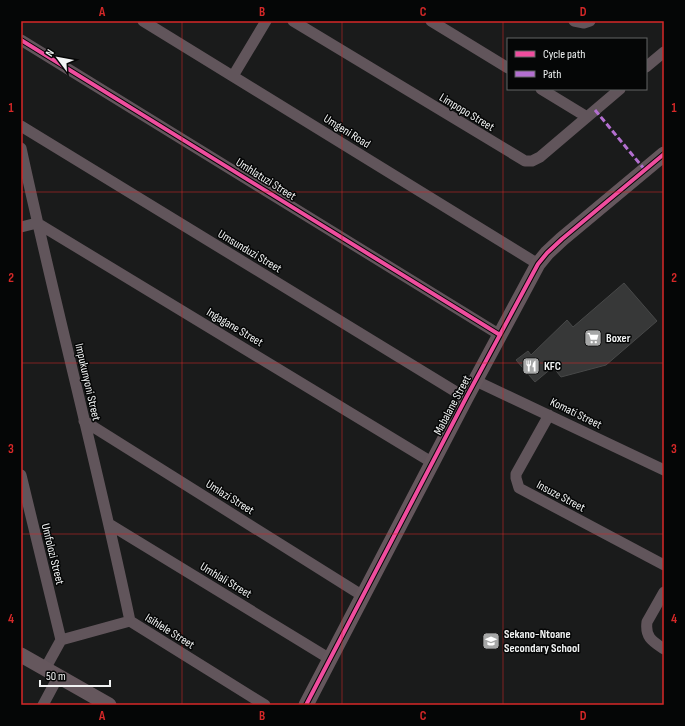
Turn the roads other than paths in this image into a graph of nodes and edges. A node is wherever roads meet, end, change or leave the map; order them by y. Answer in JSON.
{"nodes":[{"id":1,"x":143,"y":21,"type":"edge"},
{"id":2,"x":266,"y":21,"type":"edge"},
{"id":3,"x":293,"y":21,"type":"edge"},
{"id":4,"x":431,"y":21,"type":"edge"},
{"id":5,"x":574,"y":21,"type":"edge"},
{"id":6,"x":590,"y":21,"type":"edge"},
{"id":7,"x":21,"y":40,"type":"edge"},
{"id":8,"x":664,"y":52,"type":"edge"},
{"id":9,"x":647,"y":66,"type":"edge"},
{"id":10,"x":507,"y":67,"type":"edge"},
{"id":11,"x":233,"y":76,"type":"junction"},
{"id":12,"x":543,"y":90,"type":"edge"},
{"id":13,"x":619,"y":90,"type":"edge"},
{"id":14,"x":587,"y":117,"type":"junction"},
{"id":15,"x":21,"y":126,"type":"edge"},
{"id":16,"x":21,"y":148,"type":"edge"},
{"id":17,"x":664,"y":154,"type":"edge"},
{"id":18,"x":37,"y":223,"type":"junction"},
{"id":19,"x":21,"y":227,"type":"edge"},
{"id":20,"x":538,"y":264,"type":"junction"},
{"id":21,"x":500,"y":334,"type":"junction"},
{"id":22,"x":476,"y":381,"type":"junction"},
{"id":23,"x":466,"y":398,"type":"junction"},
{"id":24,"x":549,"y":414,"type":"junction"},
{"id":25,"x":84,"y":421,"type":"junction"},
{"id":26,"x":433,"y":463,"type":"junction"},
{"id":27,"x":664,"y":469,"type":"edge"},
{"id":28,"x":21,"y":474,"type":"edge"},
{"id":29,"x":109,"y":524,"type":"junction"},
{"id":30,"x":664,"y":565,"type":"edge"},
{"id":31,"x":664,"y":592,"type":"edge"},
{"id":32,"x":362,"y":596,"type":"junction"},
{"id":33,"x":130,"y":621,"type":"junction"},
{"id":34,"x":61,"y":640,"type":"junction"},
{"id":35,"x":664,"y":649,"type":"edge"},
{"id":36,"x":21,"y":655,"type":"edge"},
{"id":37,"x":330,"y":658,"type":"junction"},
{"id":38,"x":45,"y":669,"type":"junction"},
{"id":39,"x":58,"y":677,"type":"junction"},
{"id":40,"x":43,"y":705,"type":"edge"},
{"id":41,"x":109,"y":705,"type":"edge"},
{"id":42,"x":265,"y":705,"type":"edge"},
{"id":43,"x":306,"y":705,"type":"edge"}],
"edges":[{"from":1,"to":11,"type":"street","name":"Umgeni Road"},
{"from":2,"to":11,"type":"street"},
{"from":3,"to":14,"type":"street","name":"Limpopo Street"},
{"from":4,"to":10,"type":"street"},
{"from":5,"to":6,"type":"street"},
{"from":7,"to":21,"type":"street","name":"Umhlatuzi Street"},
{"from":8,"to":9,"type":"street"},
{"from":11,"to":20,"type":"street","name":"Umgeni Road"},
{"from":12,"to":14,"type":"street"},
{"from":13,"to":14,"type":"street","name":"Limpopo Street"},
{"from":15,"to":23,"type":"street","name":"Umsunduzi Street"},
{"from":16,"to":18,"type":"street","name":"Impukunyoni Street"},
{"from":17,"to":20,"type":"street","name":"Mabalane Street"},
{"from":18,"to":19,"type":"street"},
{"from":18,"to":25,"type":"street","name":"Impukunyoni Street"},
{"from":18,"to":26,"type":"street","name":"Ingagane Street"},
{"from":20,"to":21,"type":"street","name":"Mabalane Street"},
{"from":21,"to":22,"type":"street","name":"Mabalane Street"},
{"from":22,"to":23,"type":"street","name":"Mabalane Street"},
{"from":22,"to":24,"type":"street","name":"Komati Street"},
{"from":23,"to":26,"type":"street","name":"Mabalane Street"},
{"from":24,"to":27,"type":"street","name":"Komati Street"},
{"from":24,"to":30,"type":"street","name":"Insuze Street"},
{"from":25,"to":29,"type":"street","name":"Impukunyoni Street"},
{"from":25,"to":32,"type":"street","name":"Umlazi Street"},
{"from":26,"to":32,"type":"street","name":"Mabalane Street"},
{"from":28,"to":34,"type":"street","name":"Umfolozi Street"},
{"from":29,"to":33,"type":"street","name":"Impukunyoni Street"},
{"from":29,"to":37,"type":"street","name":"Umhlali Street"},
{"from":31,"to":35,"type":"street"},
{"from":32,"to":37,"type":"street","name":"Mabalane Street"},
{"from":33,"to":34,"type":"street","name":"Isihlele Street"},
{"from":33,"to":42,"type":"street","name":"Isihlele Street"},
{"from":34,"to":38,"type":"street"},
{"from":36,"to":38,"type":"street"},
{"from":37,"to":43,"type":"street","name":"Mabalane Street"},
{"from":38,"to":39,"type":"street"},
{"from":39,"to":40,"type":"street"},
{"from":39,"to":41,"type":"street"}]}
